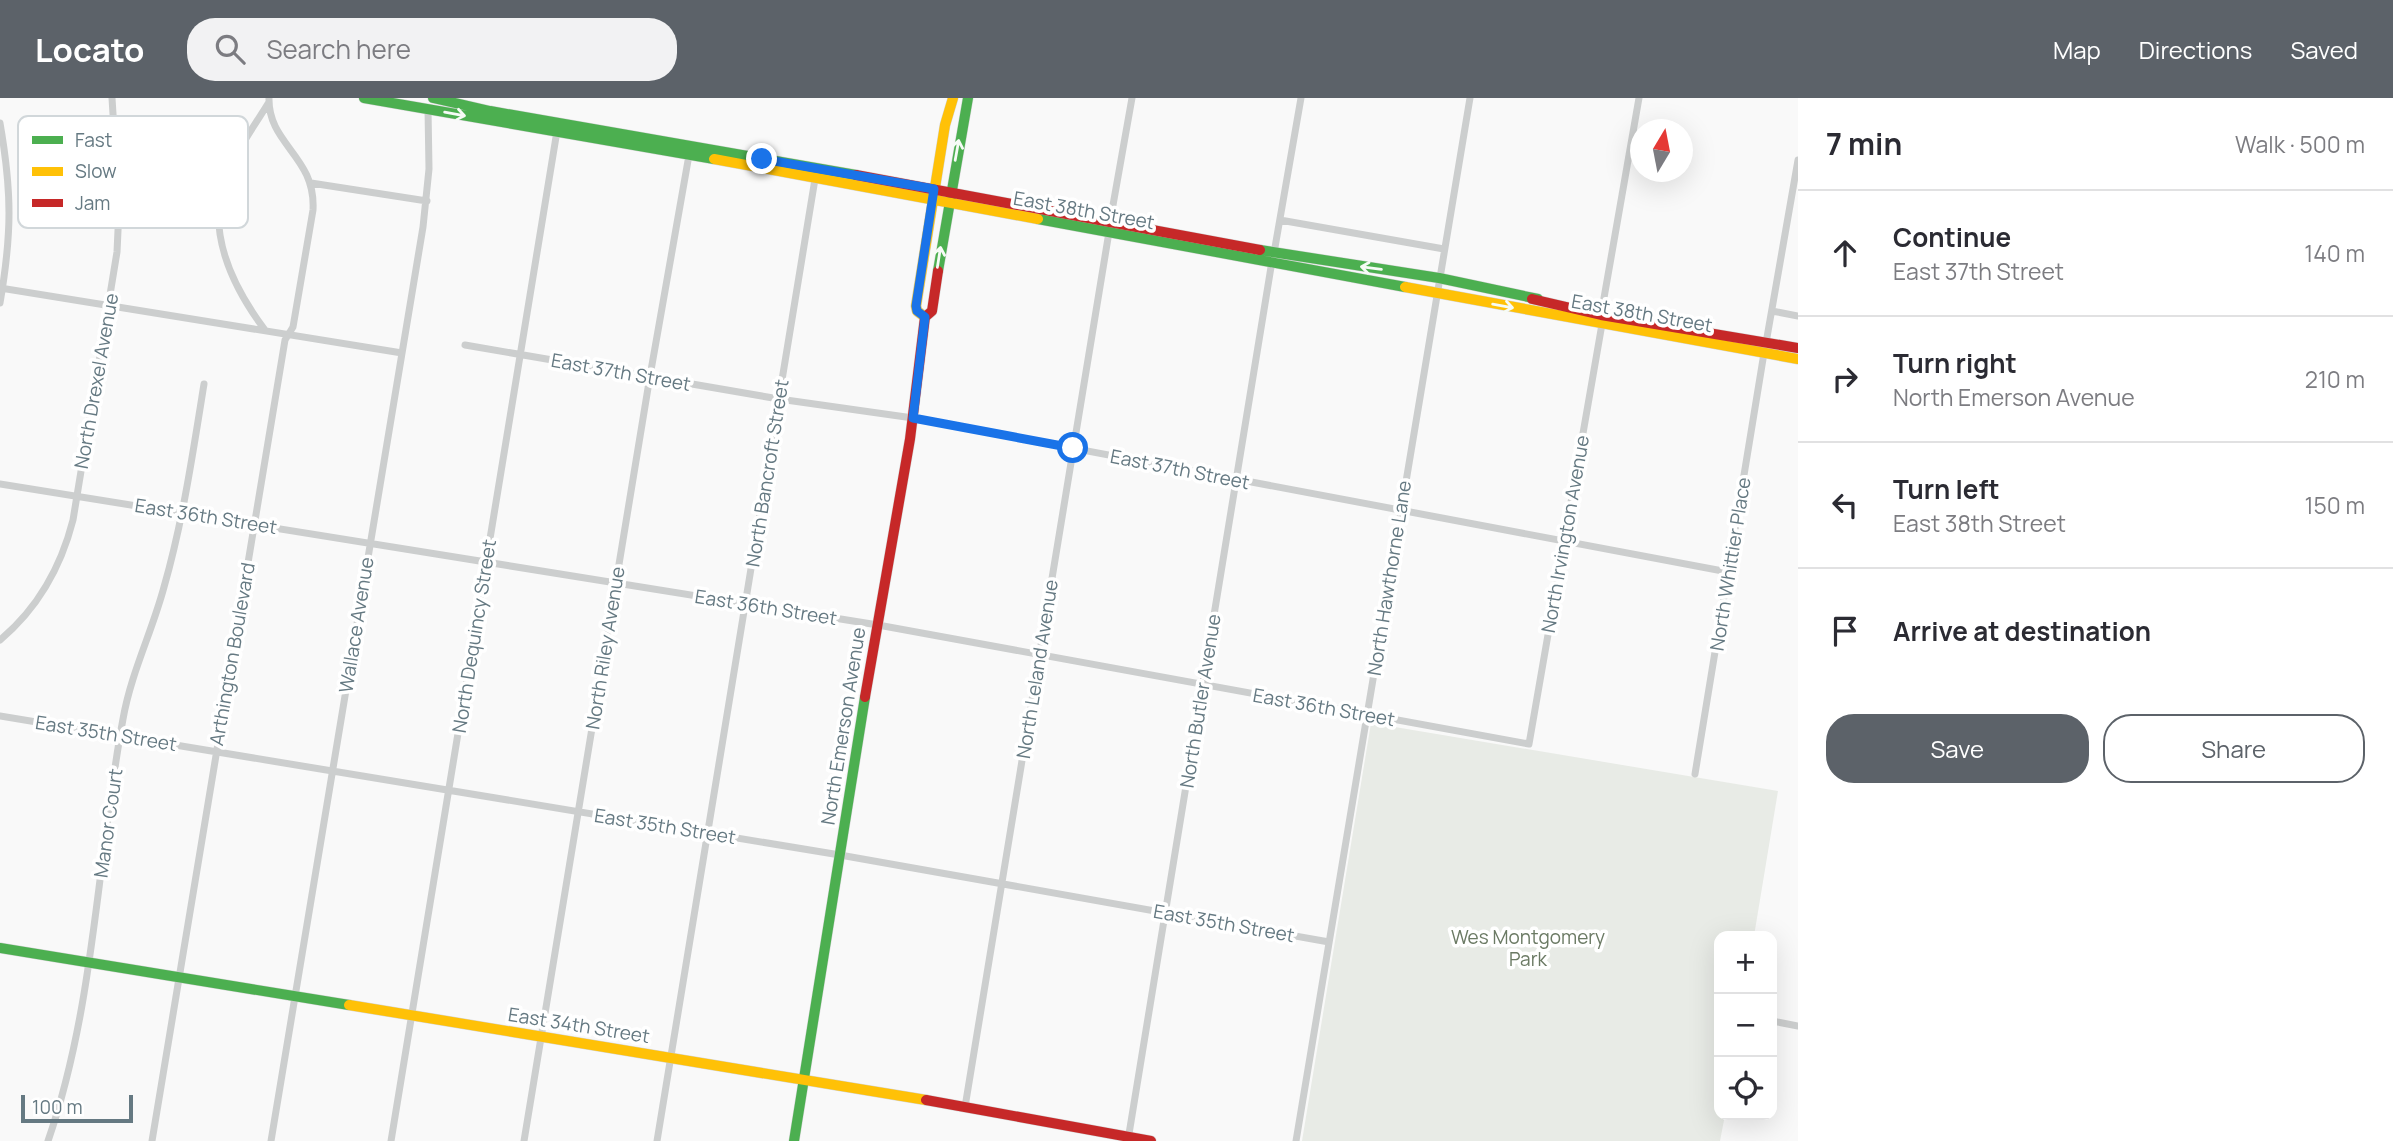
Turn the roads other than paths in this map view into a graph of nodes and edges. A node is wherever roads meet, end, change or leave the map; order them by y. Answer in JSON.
{"nodes":[{"id":1,"x":112,"y":98,"type":"edge"},
{"id":2,"x":364,"y":98,"type":"edge"},
{"id":3,"x":433,"y":98,"type":"edge"},
{"id":4,"x":953,"y":98,"type":"edge"},
{"id":5,"x":968,"y":98,"type":"edge"},
{"id":6,"x":1301,"y":98,"type":"edge"},
{"id":7,"x":1470,"y":98,"type":"edge"},
{"id":8,"x":1639,"y":98,"type":"edge"},
{"id":9,"x":269,"y":100,"type":"edge"},
{"id":10,"x":1131,"y":102,"type":"edge"},
{"id":11,"x":428,"y":109,"type":"junction"},
{"id":12,"x":113,"y":116,"type":"edge"},
{"id":13,"x":0,"y":123,"type":"edge"},
{"id":14,"x":557,"y":131,"type":"junction"},
{"id":15,"x":248,"y":136,"type":"edge"},
{"id":16,"x":689,"y":155,"type":"junction"},
{"id":17,"x":1798,"y":160,"type":"edge"},
{"id":18,"x":815,"y":178,"type":"junction"},
{"id":19,"x":311,"y":183,"type":"junction"},
{"id":20,"x":934,"y":189,"type":"junction"},
{"id":21,"x":949,"y":198,"type":"junction"},
{"id":22,"x":932,"y":200,"type":"junction"},
{"id":23,"x":427,"y":201,"type":"junction"},
{"id":24,"x":1280,"y":220,"type":"junction"},
{"id":25,"x":1110,"y":227,"type":"junction"},
{"id":26,"x":118,"y":228,"type":"edge"},
{"id":27,"x":220,"y":228,"type":"edge"},
{"id":28,"x":1444,"y":249,"type":"junction"},
{"id":29,"x":1273,"y":257,"type":"junction"},
{"id":30,"x":1439,"y":278,"type":"junction"},
{"id":31,"x":1,"y":288,"type":"edge"},
{"id":32,"x":1436,"y":293,"type":"junction"},
{"id":33,"x":0,"y":303,"type":"edge"},
{"id":34,"x":109,"y":305,"type":"junction"},
{"id":35,"x":1772,"y":311,"type":"junction"},
{"id":36,"x":1798,"y":316,"type":"edge"},
{"id":37,"x":925,"y":317,"type":"junction"},
{"id":38,"x":1602,"y":319,"type":"junction"},
{"id":39,"x":265,"y":330,"type":"junction"},
{"id":40,"x":289,"y":334,"type":"junction"},
{"id":41,"x":465,"y":345,"type":"dead end"},
{"id":42,"x":1765,"y":348,"type":"junction"},
{"id":43,"x":1798,"y":348,"type":"edge"},
{"id":44,"x":402,"y":353,"type":"junction"},
{"id":45,"x":520,"y":355,"type":"junction"},
{"id":46,"x":1798,"y":359,"type":"edge"},
{"id":47,"x":649,"y":376,"type":"junction"},
{"id":48,"x":204,"y":384,"type":"dead end"},
{"id":49,"x":779,"y":399,"type":"junction"},
{"id":50,"x":913,"y":418,"type":"junction"},
{"id":51,"x":1073,"y":448,"type":"junction"},
{"id":52,"x":1237,"y":480,"type":"junction"},
{"id":53,"x":0,"y":484,"type":"edge"},
{"id":54,"x":77,"y":496,"type":"junction"},
{"id":55,"x":1400,"y":510,"type":"junction"},
{"id":56,"x":182,"y":513,"type":"junction"},
{"id":57,"x":253,"y":524,"type":"junction"},
{"id":58,"x":1564,"y":541,"type":"junction"},
{"id":59,"x":370,"y":543,"type":"junction"},
{"id":60,"x":486,"y":561,"type":"junction"},
{"id":61,"x":1728,"y":572,"type":"junction"},
{"id":62,"x":616,"y":582,"type":"junction"},
{"id":63,"x":745,"y":604,"type":"junction"},
{"id":64,"x":878,"y":625,"type":"junction"},
{"id":65,"x":0,"y":640,"type":"edge"},
{"id":66,"x":1039,"y":654,"type":"junction"},
{"id":67,"x":1203,"y":685,"type":"junction"},
{"id":68,"x":1367,"y":715,"type":"junction"},
{"id":69,"x":0,"y":716,"type":"edge"},
{"id":70,"x":120,"y":735,"type":"junction"},
{"id":71,"x":1529,"y":744,"type":"joint"},
{"id":72,"x":215,"y":751,"type":"junction"},
{"id":73,"x":332,"y":772,"type":"junction"},
{"id":74,"x":1695,"y":774,"type":"dead end"},
{"id":75,"x":448,"y":790,"type":"junction"},
{"id":76,"x":578,"y":812,"type":"junction"},
{"id":77,"x":708,"y":833,"type":"junction"},
{"id":78,"x":840,"y":855,"type":"junction"},
{"id":79,"x":1002,"y":883,"type":"junction"},
{"id":80,"x":1165,"y":912,"type":"junction"},
{"id":81,"x":1329,"y":942,"type":"junction"},
{"id":82,"x":0,"y":948,"type":"edge"},
{"id":83,"x":88,"y":962,"type":"junction"},
{"id":84,"x":178,"y":977,"type":"junction"},
{"id":85,"x":295,"y":996,"type":"junction"},
{"id":86,"x":412,"y":1015,"type":"junction"},
{"id":87,"x":1777,"y":1022,"type":"edge"},
{"id":88,"x":1798,"y":1026,"type":"edge"},
{"id":89,"x":541,"y":1036,"type":"junction"},
{"id":90,"x":670,"y":1057,"type":"junction"},
{"id":91,"x":804,"y":1080,"type":"junction"},
{"id":92,"x":965,"y":1107,"type":"junction"},
{"id":93,"x":1128,"y":1139,"type":"edge"},
{"id":94,"x":48,"y":1141,"type":"edge"},
{"id":95,"x":152,"y":1141,"type":"edge"},
{"id":96,"x":271,"y":1141,"type":"edge"},
{"id":97,"x":391,"y":1141,"type":"edge"},
{"id":98,"x":524,"y":1141,"type":"edge"},
{"id":99,"x":657,"y":1141,"type":"edge"},
{"id":100,"x":794,"y":1141,"type":"edge"},
{"id":101,"x":1151,"y":1141,"type":"edge"},
{"id":102,"x":1296,"y":1141,"type":"edge"}],
"edges":[{"from":1,"to":12,"type":"street","name":"North Drexel Avenue"},
{"from":2,"to":11,"type":"main road","name":"East 38th Street"},
{"from":3,"to":20,"type":"main road","name":"East 38th Street"},
{"from":4,"to":20,"type":"main road","name":"North Emerson Avenue"},
{"from":21,"to":5,"type":"main road","name":"North Emerson Avenue","one_way":true},
{"from":6,"to":24,"type":"street","name":"North Butler Avenue"},
{"from":7,"to":28,"type":"street","name":"North Hawthorne Lane"},
{"from":8,"to":38,"type":"street","name":"North Irvington Avenue"},
{"from":9,"to":15,"type":"street"},
{"from":9,"to":19,"type":"street","name":"Arthington Boulevard"},
{"from":10,"to":25,"type":"street","name":"North Leland Avenue"},
{"from":11,"to":14,"type":"main road","name":"East 38th Street","one_way":true},
{"from":11,"to":23,"type":"street","name":"Wallace Avenue"},
{"from":13,"to":31,"type":"street"},
{"from":14,"to":16,"type":"main road","name":"East 38th Street"},
{"from":14,"to":45,"type":"street","name":"North Dequincy Street"},
{"from":16,"to":18,"type":"main road","name":"East 38th Street"},
{"from":16,"to":47,"type":"street","name":"North Riley Avenue"},
{"from":17,"to":35,"type":"street","name":"North Whittier Place"},
{"from":18,"to":22,"type":"main road","name":"East 38th Street"},
{"from":18,"to":49,"type":"street","name":"North Bancroft Street"},
{"from":19,"to":23,"type":"street"},
{"from":19,"to":40,"type":"street","name":"Arthington Boulevard"},
{"from":20,"to":21,"type":"main road","name":"East 38th Street"},
{"from":20,"to":22,"type":"main road","name":"North Emerson Avenue"},
{"from":21,"to":22,"type":"main road","name":"East 38th Street"},
{"from":21,"to":25,"type":"main road","name":"East 38th Street"},
{"from":37,"to":21,"type":"main road","name":"North Emerson Avenue","one_way":true},
{"from":22,"to":37,"type":"main road","name":"North Emerson Avenue"},
{"from":23,"to":44,"type":"street","name":"Wallace Avenue"},
{"from":24,"to":28,"type":"street"},
{"from":24,"to":29,"type":"street","name":"North Butler Avenue"},
{"from":25,"to":29,"type":"main road","name":"East 38th Street"},
{"from":25,"to":51,"type":"street","name":"North Leland Avenue"},
{"from":26,"to":34,"type":"street","name":"North Drexel Avenue"},
{"from":27,"to":39,"type":"street"},
{"from":28,"to":30,"type":"street","name":"North Hawthorne Lane"},
{"from":30,"to":29,"type":"main road","name":"East 38th Street","one_way":true},
{"from":29,"to":32,"type":"main road","name":"East 38th Street"},
{"from":29,"to":52,"type":"street","name":"North Butler Avenue"},
{"from":30,"to":32,"type":"street","name":"North Hawthorne Lane"},
{"from":30,"to":38,"type":"main road","name":"East 38th Street"},
{"from":31,"to":33,"type":"street"},
{"from":31,"to":34,"type":"street"},
{"from":32,"to":38,"type":"main road","name":"East 38th Street","one_way":true},
{"from":32,"to":55,"type":"street","name":"North Hawthorne Lane"},
{"from":34,"to":39,"type":"street"},
{"from":34,"to":54,"type":"street","name":"North Drexel Avenue"},
{"from":35,"to":36,"type":"street"},
{"from":35,"to":42,"type":"street","name":"North Whittier Place"},
{"from":37,"to":50,"type":"main road","name":"North Emerson Avenue"},
{"from":38,"to":42,"type":"main road","name":"East 38th Street"},
{"from":38,"to":58,"type":"street","name":"North Irvington Avenue"},
{"from":39,"to":40,"type":"street"},
{"from":40,"to":44,"type":"street"},
{"from":40,"to":57,"type":"street","name":"Arthington Boulevard"},
{"from":41,"to":45,"type":"street","name":"East 37th Street"},
{"from":42,"to":43,"type":"main road","name":"East 38th Street"},
{"from":42,"to":46,"type":"main road","name":"East 38th Street"},
{"from":42,"to":61,"type":"street","name":"North Whittier Place"},
{"from":44,"to":59,"type":"street","name":"Wallace Avenue"},
{"from":45,"to":47,"type":"street","name":"East 37th Street"},
{"from":45,"to":60,"type":"street","name":"North Dequincy Street"},
{"from":47,"to":49,"type":"street","name":"East 37th Street"},
{"from":47,"to":62,"type":"street","name":"North Riley Avenue"},
{"from":48,"to":56,"type":"street","name":"Manor Court"},
{"from":49,"to":50,"type":"street","name":"East 37th Street"},
{"from":49,"to":63,"type":"street","name":"North Bancroft Street"},
{"from":50,"to":51,"type":"street","name":"East 37th Street"},
{"from":50,"to":64,"type":"main road","name":"North Emerson Avenue"},
{"from":51,"to":52,"type":"street","name":"East 37th Street"},
{"from":51,"to":66,"type":"street","name":"North Leland Avenue"},
{"from":52,"to":55,"type":"street","name":"East 37th Street"},
{"from":52,"to":67,"type":"street","name":"North Butler Avenue"},
{"from":53,"to":54,"type":"street","name":"East 36th Street"},
{"from":54,"to":56,"type":"street","name":"East 36th Street"},
{"from":54,"to":65,"type":"street","name":"North Drexel Avenue"},
{"from":55,"to":58,"type":"street","name":"East 37th Street"},
{"from":55,"to":68,"type":"street","name":"North Hawthorne Lane"},
{"from":56,"to":57,"type":"street","name":"East 36th Street"},
{"from":56,"to":70,"type":"street","name":"Manor Court"},
{"from":57,"to":59,"type":"street","name":"East 36th Street"},
{"from":57,"to":72,"type":"street","name":"Arthington Boulevard"},
{"from":58,"to":61,"type":"street","name":"East 37th Street"},
{"from":58,"to":71,"type":"street","name":"North Irvington Avenue"},
{"from":59,"to":60,"type":"street","name":"East 36th Street"},
{"from":59,"to":73,"type":"street","name":"Wallace Avenue"},
{"from":60,"to":62,"type":"street","name":"East 36th Street"},
{"from":60,"to":75,"type":"street","name":"North Dequincy Street"},
{"from":61,"to":74,"type":"street","name":"North Whittier Place"},
{"from":62,"to":63,"type":"street","name":"East 36th Street"},
{"from":62,"to":76,"type":"street","name":"North Riley Avenue"},
{"from":63,"to":64,"type":"street","name":"East 36th Street"},
{"from":63,"to":77,"type":"street","name":"North Bancroft Street"},
{"from":64,"to":66,"type":"street","name":"East 36th Street"},
{"from":64,"to":78,"type":"main road","name":"North Emerson Avenue"},
{"from":66,"to":67,"type":"street","name":"East 36th Street"},
{"from":66,"to":79,"type":"street","name":"North Leland Avenue"},
{"from":67,"to":68,"type":"street","name":"East 36th Street"},
{"from":67,"to":80,"type":"street","name":"North Butler Avenue"},
{"from":68,"to":71,"type":"street","name":"East 36th Street"},
{"from":68,"to":81,"type":"street","name":"North Hawthorne Lane"},
{"from":69,"to":70,"type":"street","name":"East 35th Street"},
{"from":70,"to":72,"type":"street","name":"East 35th Street"},
{"from":70,"to":83,"type":"street","name":"Manor Court"},
{"from":72,"to":73,"type":"street","name":"East 35th Street"},
{"from":72,"to":84,"type":"street","name":"Arthington Boulevard"},
{"from":73,"to":75,"type":"street","name":"East 35th Street"},
{"from":73,"to":85,"type":"street","name":"Wallace Avenue"},
{"from":75,"to":76,"type":"street","name":"East 35th Street"},
{"from":75,"to":86,"type":"street","name":"North Dequincy Street"},
{"from":76,"to":77,"type":"street","name":"East 35th Street"},
{"from":76,"to":89,"type":"street","name":"North Riley Avenue"},
{"from":77,"to":78,"type":"street","name":"East 35th Street"},
{"from":77,"to":90,"type":"street","name":"North Bancroft Street"},
{"from":78,"to":79,"type":"street","name":"East 35th Street"},
{"from":78,"to":91,"type":"main road","name":"North Emerson Avenue"},
{"from":79,"to":80,"type":"street","name":"East 35th Street"},
{"from":79,"to":92,"type":"street","name":"North Leland Avenue"},
{"from":80,"to":81,"type":"street","name":"East 35th Street"},
{"from":80,"to":93,"type":"street","name":"North Butler Avenue"},
{"from":81,"to":102,"type":"street","name":"North Hawthorne Lane"},
{"from":82,"to":83,"type":"main road","name":"East 34th Street"},
{"from":83,"to":84,"type":"main road","name":"East 34th Street"},
{"from":83,"to":94,"type":"street","name":"Manor Court"},
{"from":84,"to":85,"type":"main road","name":"East 34th Street"},
{"from":84,"to":95,"type":"street","name":"Arthington Boulevard"},
{"from":85,"to":86,"type":"main road","name":"East 34th Street"},
{"from":85,"to":96,"type":"street","name":"Wallace Avenue"},
{"from":86,"to":89,"type":"main road","name":"East 34th Street"},
{"from":86,"to":97,"type":"street","name":"North Dequincy Street"},
{"from":87,"to":88,"type":"street"},
{"from":89,"to":90,"type":"main road","name":"East 34th Street"},
{"from":89,"to":98,"type":"street","name":"North Riley Avenue"},
{"from":90,"to":91,"type":"main road","name":"East 34th Street"},
{"from":90,"to":99,"type":"street","name":"North Bancroft Street"},
{"from":91,"to":92,"type":"main road","name":"East 34th Street"},
{"from":91,"to":100,"type":"main road","name":"North Emerson Avenue"},
{"from":92,"to":93,"type":"main road","name":"East 34th Street"},
{"from":93,"to":101,"type":"main road","name":"East 34th Street"}]}
